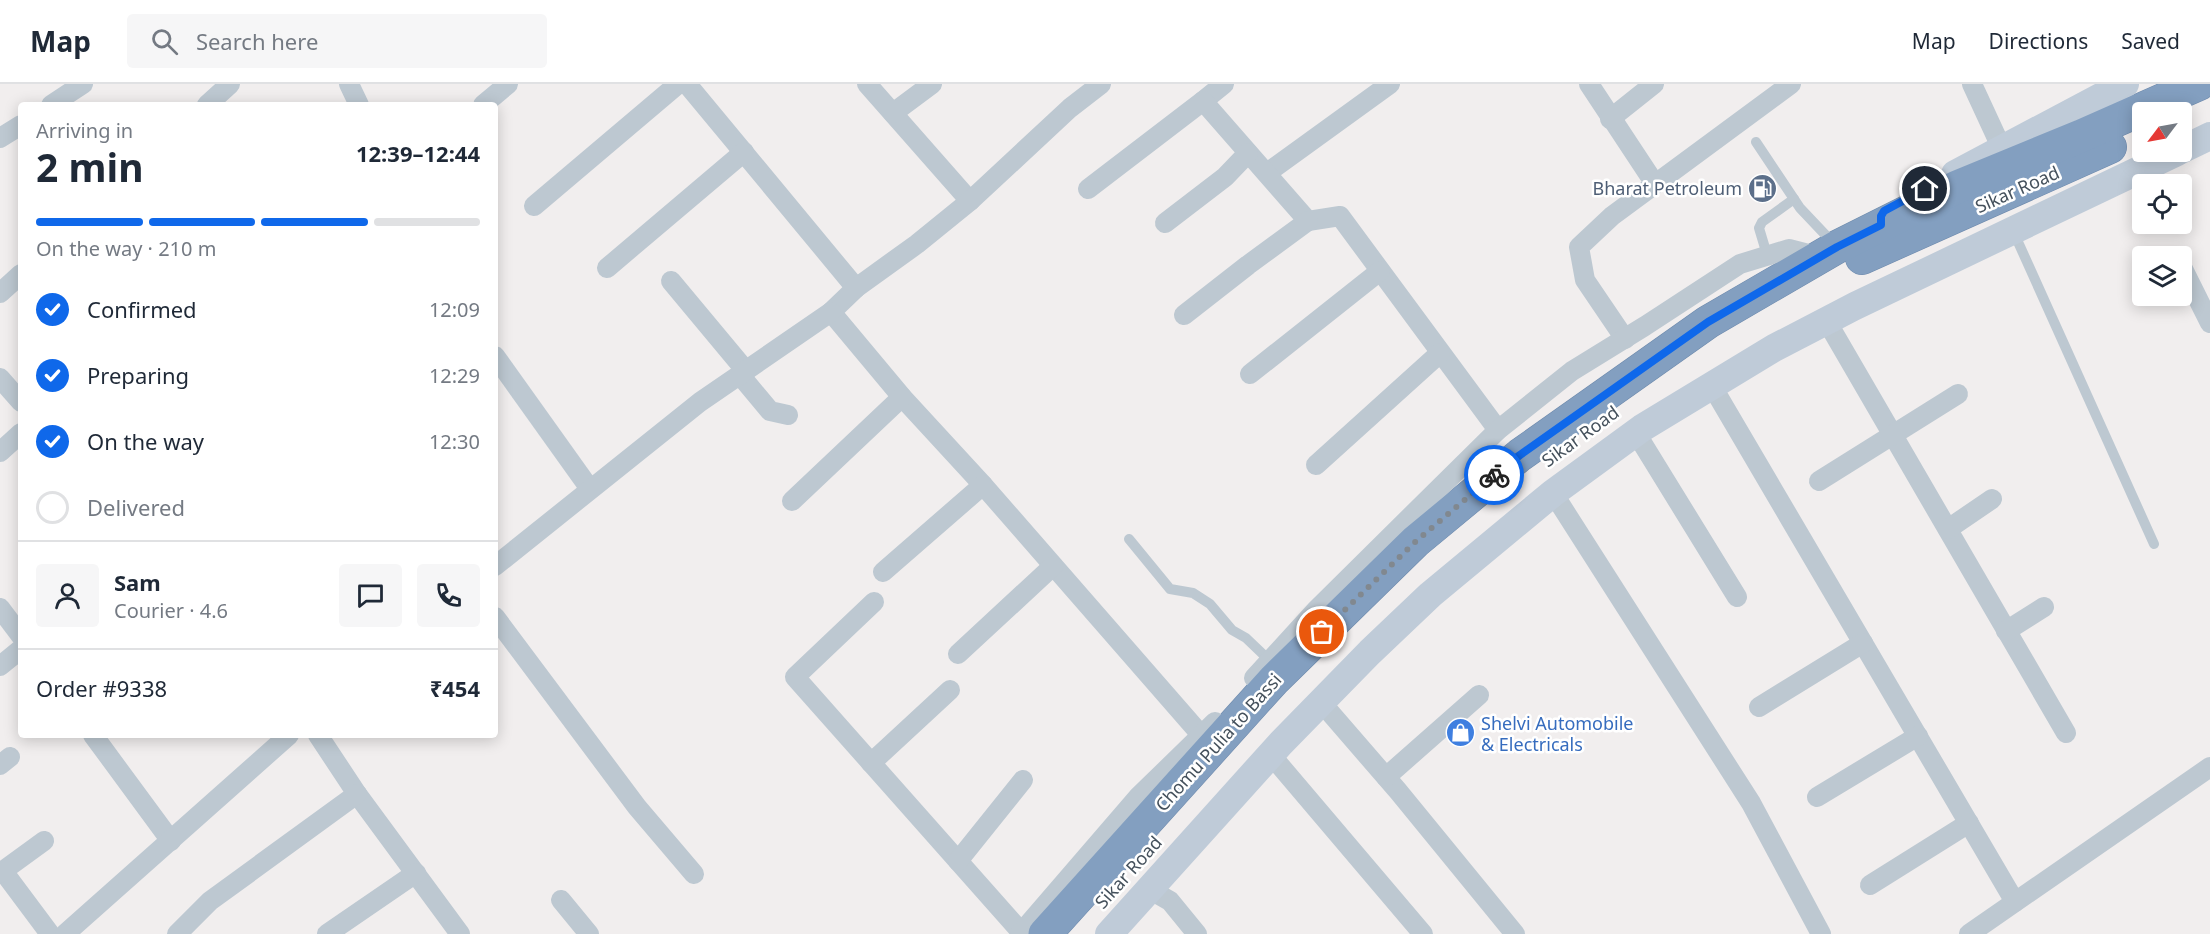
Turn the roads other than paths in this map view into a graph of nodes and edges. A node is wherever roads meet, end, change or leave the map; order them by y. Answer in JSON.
{"nodes":[{"id":1,"x":83,"y":84,"type":"edge"},
{"id":2,"x":230,"y":84,"type":"edge"},
{"id":3,"x":349,"y":84,"type":"edge"},
{"id":4,"x":508,"y":84,"type":"edge"},
{"id":5,"x":678,"y":84,"type":"edge"},
{"id":6,"x":687,"y":84,"type":"edge"},
{"id":7,"x":867,"y":84,"type":"edge"},
{"id":8,"x":932,"y":84,"type":"edge"},
{"id":9,"x":1101,"y":84,"type":"edge"},
{"id":10,"x":1223,"y":84,"type":"edge"},
{"id":11,"x":1390,"y":84,"type":"edge"},
{"id":12,"x":1588,"y":84,"type":"edge"},
{"id":13,"x":1654,"y":84,"type":"edge"},
{"id":14,"x":1790,"y":84,"type":"edge"},
{"id":15,"x":1972,"y":84,"type":"edge"},
{"id":16,"x":2125,"y":84,"type":"edge"},
{"id":17,"x":2180,"y":95,"type":"edge"},
{"id":18,"x":56,"y":102,"type":"edge"},
{"id":19,"x":210,"y":102,"type":"edge"},
{"id":20,"x":357,"y":102,"type":"edge"},
{"id":21,"x":487,"y":102,"type":"edge"},
{"id":22,"x":1203,"y":102,"type":"junction"},
{"id":23,"x":2210,"y":102,"type":"edge"},
{"id":24,"x":893,"y":113,"type":"junction"},
{"id":25,"x":1610,"y":119,"type":"junction"},
{"id":26,"x":18,"y":127,"type":"edge"},
{"id":27,"x":2210,"y":136,"type":"edge"},
{"id":28,"x":2132,"y":137,"type":"edge"},
{"id":29,"x":0,"y":138,"type":"edge"},
{"id":30,"x":1756,"y":142,"type":"dead end"},
{"id":31,"x":2192,"y":145,"type":"edge"},
{"id":32,"x":2002,"y":150,"type":"junction"},
{"id":33,"x":744,"y":152,"type":"junction"},
{"id":34,"x":1248,"y":153,"type":"junction"},
{"id":35,"x":2156,"y":162,"type":"edge"},
{"id":36,"x":1267,"y":173,"type":"junction"},
{"id":37,"x":1655,"y":184,"type":"junction"},
{"id":38,"x":1088,"y":189,"type":"dead end"},
{"id":39,"x":1794,"y":199,"type":"junction"},
{"id":40,"x":970,"y":201,"type":"junction"},
{"id":41,"x":534,"y":206,"type":"dead end"},
{"id":42,"x":1308,"y":221,"type":"junction"},
{"id":43,"x":1165,"y":223,"type":"dead end"},
{"id":44,"x":1881,"y":225,"type":"junction"},
{"id":45,"x":2014,"y":231,"type":"junction"},
{"id":46,"x":1828,"y":252,"type":"junction"},
{"id":47,"x":607,"y":268,"type":"dead end"},
{"id":48,"x":1773,"y":269,"type":"junction"},
{"id":49,"x":1380,"y":272,"type":"junction"},
{"id":50,"x":18,"y":277,"type":"edge"},
{"id":51,"x":671,"y":281,"type":"dead end"},
{"id":52,"x":2192,"y":287,"type":"edge"},
{"id":53,"x":856,"y":288,"type":"junction"},
{"id":54,"x":0,"y":293,"type":"edge"},
{"id":55,"x":831,"y":312,"type":"junction"},
{"id":56,"x":1184,"y":315,"type":"dead end"},
{"id":57,"x":1826,"y":320,"type":"junction"},
{"id":58,"x":2210,"y":323,"type":"edge"},
{"id":59,"x":1625,"y":339,"type":"junction"},
{"id":60,"x":1440,"y":353,"type":"junction"},
{"id":61,"x":498,"y":360,"type":"edge"},
{"id":62,"x":743,"y":373,"type":"junction"},
{"id":63,"x":1250,"y":374,"type":"dead end"},
{"id":64,"x":0,"y":378,"type":"edge"},
{"id":65,"x":1712,"y":386,"type":"junction"},
{"id":66,"x":1958,"y":394,"type":"dead end"},
{"id":67,"x":902,"y":397,"type":"junction"},
{"id":68,"x":18,"y":399,"type":"edge"},
{"id":69,"x":788,"y":415,"type":"dead end"},
{"id":70,"x":1498,"y":430,"type":"junction"},
{"id":71,"x":1636,"y":432,"type":"junction"},
{"id":72,"x":1893,"y":435,"type":"junction"},
{"id":73,"x":18,"y":436,"type":"edge"},
{"id":74,"x":0,"y":452,"type":"edge"},
{"id":75,"x":1316,"y":465,"type":"dead end"},
{"id":76,"x":1819,"y":481,"type":"dead end"},
{"id":77,"x":983,"y":485,"type":"junction"},
{"id":78,"x":590,"y":489,"type":"junction"},
{"id":79,"x":1553,"y":493,"type":"junction"},
{"id":80,"x":1992,"y":499,"type":"dead end"},
{"id":81,"x":792,"y":501,"type":"dead end"},
{"id":82,"x":1948,"y":529,"type":"junction"},
{"id":83,"x":1129,"y":539,"type":"dead end"},
{"id":84,"x":2154,"y":544,"type":"dead end"},
{"id":85,"x":498,"y":564,"type":"edge"},
{"id":86,"x":1053,"y":566,"type":"junction"},
{"id":87,"x":883,"y":572,"type":"dead end"},
{"id":88,"x":1737,"y":597,"type":"dead end"},
{"id":89,"x":874,"y":602,"type":"dead end"},
{"id":90,"x":2044,"y":607,"type":"dead end"},
{"id":91,"x":0,"y":608,"type":"edge"},
{"id":92,"x":498,"y":621,"type":"edge"},
{"id":93,"x":2006,"y":631,"type":"junction"},
{"id":94,"x":18,"y":632,"type":"edge"},
{"id":95,"x":1863,"y":643,"type":"junction"},
{"id":96,"x":18,"y":651,"type":"edge"},
{"id":97,"x":958,"y":654,"type":"dead end"},
{"id":98,"x":1270,"y":661,"type":"junction"},
{"id":99,"x":0,"y":666,"type":"edge"},
{"id":100,"x":950,"y":690,"type":"dead end"},
{"id":101,"x":1479,"y":695,"type":"dead end"},
{"id":102,"x":1321,"y":702,"type":"junction"},
{"id":103,"x":1759,"y":707,"type":"dead end"},
{"id":104,"x":2066,"y":733,"type":"dead end"},
{"id":105,"x":1202,"y":736,"type":"junction"},
{"id":106,"x":1918,"y":736,"type":"junction"},
{"id":107,"x":95,"y":738,"type":"edge"},
{"id":108,"x":286,"y":738,"type":"edge"},
{"id":109,"x":320,"y":738,"type":"edge"},
{"id":110,"x":1271,"y":755,"type":"junction"},
{"id":111,"x":871,"y":763,"type":"junction"},
{"id":112,"x":2210,"y":767,"type":"edge"},
{"id":113,"x":1386,"y":777,"type":"junction"},
{"id":114,"x":1023,"y":780,"type":"dead end"},
{"id":115,"x":357,"y":794,"type":"junction"},
{"id":116,"x":1817,"y":797,"type":"dead end"},
{"id":117,"x":1969,"y":824,"type":"junction"},
{"id":118,"x":44,"y":841,"type":"dead end"},
{"id":119,"x":171,"y":841,"type":"junction"},
{"id":120,"x":958,"y":861,"type":"junction"},
{"id":121,"x":2,"y":872,"type":"edge"},
{"id":122,"x":416,"y":873,"type":"junction"},
{"id":123,"x":694,"y":874,"type":"dead end"},
{"id":124,"x":1870,"y":885,"type":"dead end"},
{"id":125,"x":1149,"y":889,"type":"junction"},
{"id":126,"x":561,"y":900,"type":"dead end"},
{"id":127,"x":2015,"y":902,"type":"junction"},
{"id":128,"x":50,"y":934,"type":"edge"},
{"id":129,"x":64,"y":934,"type":"edge"},
{"id":130,"x":177,"y":934,"type":"edge"},
{"id":131,"x":327,"y":934,"type":"edge"},
{"id":132,"x":460,"y":934,"type":"edge"},
{"id":133,"x":589,"y":934,"type":"edge"},
{"id":134,"x":1028,"y":934,"type":"edge"},
{"id":135,"x":1073,"y":934,"type":"edge"},
{"id":136,"x":1109,"y":934,"type":"edge"},
{"id":137,"x":1197,"y":934,"type":"edge"},
{"id":138,"x":1423,"y":934,"type":"edge"},
{"id":139,"x":1515,"y":934,"type":"edge"},
{"id":140,"x":1821,"y":934,"type":"edge"},
{"id":141,"x":1969,"y":934,"type":"edge"}],
"edges":[{"from":1,"to":18,"type":"street"},
{"from":2,"to":19,"type":"street"},
{"from":3,"to":20,"type":"street"},
{"from":4,"to":21,"type":"street"},
{"from":5,"to":41,"type":"street"},
{"from":6,"to":33,"type":"street"},
{"from":7,"to":24,"type":"street"},
{"from":8,"to":24,"type":"street"},
{"from":9,"to":40,"type":"street"},
{"from":10,"to":22,"type":"street"},
{"from":11,"to":36,"type":"street"},
{"from":12,"to":25,"type":"street"},
{"from":13,"to":25,"type":"street"},
{"from":14,"to":37,"type":"street"},
{"from":15,"to":32,"type":"street"},
{"from":16,"to":32,"type":"main road"},
{"from":17,"to":23,"type":"highway"},
{"from":17,"to":44,"type":"highway","name":"Chomu Pulia to Bassi"},
{"from":22,"to":34,"type":"street"},
{"from":22,"to":38,"type":"street"},
{"from":24,"to":40,"type":"street"},
{"from":25,"to":37,"type":"street"},
{"from":26,"to":29,"type":"street"},
{"from":27,"to":31,"type":"main road"},
{"from":28,"to":135,"type":"highway","name":"Sikar Road"},
{"from":30,"to":39,"type":"lane"},
{"from":32,"to":44,"type":"main road"},
{"from":33,"to":47,"type":"street"},
{"from":33,"to":53,"type":"street"},
{"from":34,"to":36,"type":"street"},
{"from":34,"to":43,"type":"street"},
{"from":35,"to":45,"type":"main road"},
{"from":36,"to":42,"type":"street"},
{"from":37,"to":59,"type":"street"},
{"from":39,"to":46,"type":"lane"},
{"from":39,"to":48,"type":"lane"},
{"from":40,"to":53,"type":"street"},
{"from":42,"to":49,"type":"street"},
{"from":42,"to":56,"type":"street"},
{"from":44,"to":46,"type":"highway","name":"Chomu Pulia to Bassi"},
{"from":45,"to":57,"type":"main road"},
{"from":45,"to":84,"type":"lane"},
{"from":46,"to":48,"type":"highway","name":"Chomu Pulia to Bassi"},
{"from":48,"to":59,"type":"street"},
{"from":48,"to":134,"type":"highway","name":"Chomu Pulia to Bassi"},
{"from":49,"to":60,"type":"street"},
{"from":49,"to":63,"type":"street"},
{"from":50,"to":54,"type":"street"},
{"from":51,"to":62,"type":"street"},
{"from":52,"to":58,"type":"street"},
{"from":53,"to":55,"type":"street"},
{"from":55,"to":62,"type":"street"},
{"from":55,"to":67,"type":"street"},
{"from":57,"to":65,"type":"main road"},
{"from":57,"to":72,"type":"street"},
{"from":59,"to":70,"type":"street"},
{"from":60,"to":70,"type":"street"},
{"from":60,"to":75,"type":"street"},
{"from":61,"to":78,"type":"street"},
{"from":62,"to":69,"type":"street"},
{"from":62,"to":78,"type":"street"},
{"from":64,"to":68,"type":"street"},
{"from":65,"to":71,"type":"main road"},
{"from":65,"to":95,"type":"street"},
{"from":66,"to":72,"type":"street"},
{"from":67,"to":77,"type":"street"},
{"from":67,"to":81,"type":"street"},
{"from":70,"to":98,"type":"street"},
{"from":71,"to":79,"type":"main road"},
{"from":71,"to":88,"type":"street"},
{"from":72,"to":76,"type":"street"},
{"from":72,"to":82,"type":"street"},
{"from":73,"to":74,"type":"street"},
{"from":77,"to":86,"type":"street"},
{"from":77,"to":87,"type":"street"},
{"from":78,"to":85,"type":"street"},
{"from":79,"to":102,"type":"main road"},
{"from":79,"to":140,"type":"street"},
{"from":80,"to":82,"type":"street"},
{"from":82,"to":93,"type":"street"},
{"from":83,"to":98,"type":"lane"},
{"from":86,"to":97,"type":"street"},
{"from":86,"to":105,"type":"street"},
{"from":89,"to":111,"type":"street"},
{"from":90,"to":93,"type":"street"},
{"from":91,"to":94,"type":"street"},
{"from":92,"to":123,"type":"street"},
{"from":93,"to":104,"type":"street"},
{"from":95,"to":103,"type":"street"},
{"from":95,"to":106,"type":"street"},
{"from":96,"to":99,"type":"street"},
{"from":98,"to":105,"type":"street"},
{"from":100,"to":111,"type":"street"},
{"from":101,"to":113,"type":"street"},
{"from":102,"to":110,"type":"main road"},
{"from":102,"to":113,"type":"street"},
{"from":105,"to":134,"type":"street"},
{"from":106,"to":116,"type":"street"},
{"from":106,"to":117,"type":"street"},
{"from":107,"to":119,"type":"street"},
{"from":108,"to":119,"type":"street"},
{"from":109,"to":115,"type":"street"},
{"from":110,"to":125,"type":"main road"},
{"from":110,"to":138,"type":"street"},
{"from":111,"to":120,"type":"street"},
{"from":112,"to":127,"type":"street"},
{"from":113,"to":139,"type":"street"},
{"from":114,"to":120,"type":"street"},
{"from":115,"to":122,"type":"street"},
{"from":115,"to":130,"type":"street"},
{"from":117,"to":124,"type":"street"},
{"from":117,"to":127,"type":"street"},
{"from":118,"to":121,"type":"street"},
{"from":119,"to":129,"type":"street"},
{"from":120,"to":134,"type":"street"},
{"from":121,"to":128,"type":"street"},
{"from":122,"to":131,"type":"street"},
{"from":122,"to":132,"type":"street"},
{"from":125,"to":136,"type":"main road"},
{"from":125,"to":137,"type":"street"},
{"from":126,"to":133,"type":"street"},
{"from":127,"to":141,"type":"street"}]}
